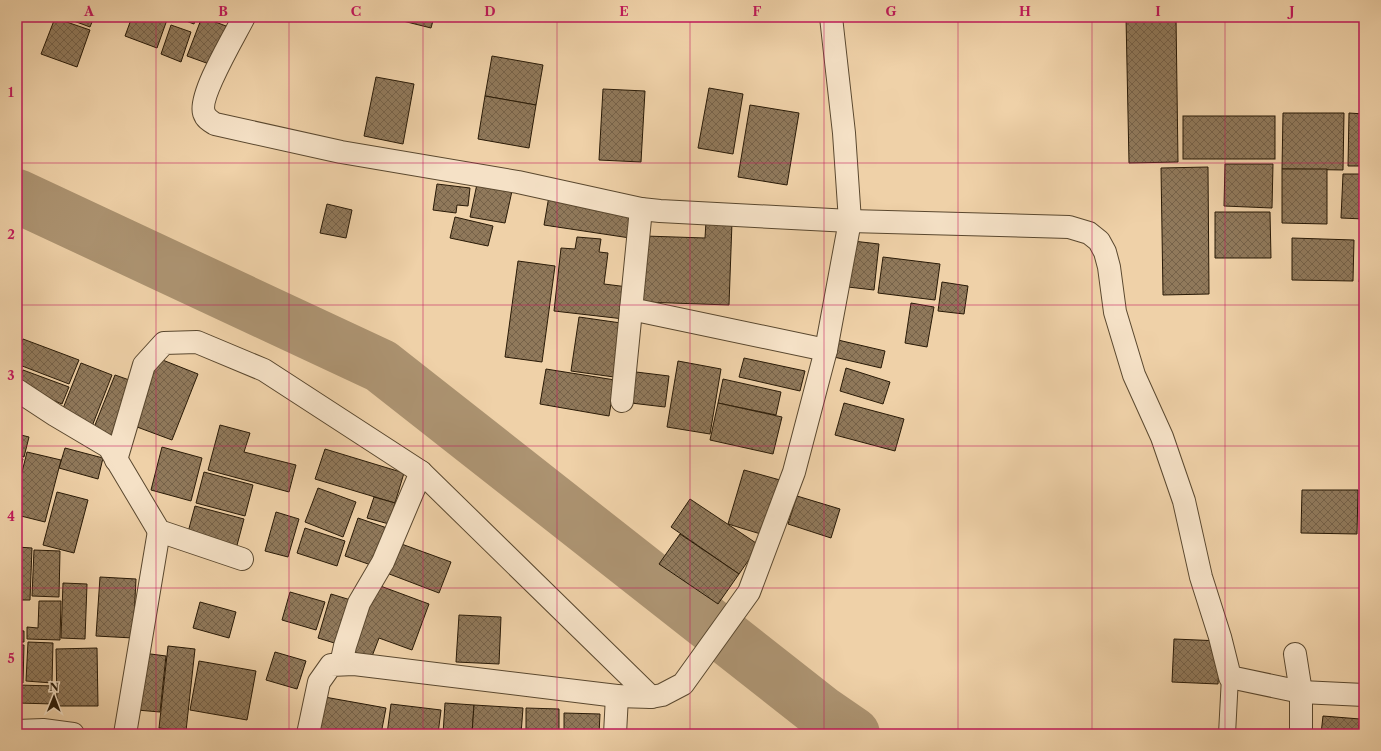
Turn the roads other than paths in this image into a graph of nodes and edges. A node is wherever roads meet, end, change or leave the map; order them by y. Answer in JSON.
{"nodes":[{"id":1,"x":244,"y":17,"type":"edge"},
{"id":2,"x":831,"y":17,"type":"edge"},
{"id":3,"x":641,"y":209,"type":"junction"},
{"id":4,"x":850,"y":221,"type":"junction"},
{"id":5,"x":631,"y":309,"type":"junction"},
{"id":6,"x":826,"y":350,"type":"junction"},
{"id":7,"x":17,"y":390,"type":"edge"},
{"id":8,"x":622,"y":401,"type":"dead end"},
{"id":9,"x":116,"y":460,"type":"junction"},
{"id":10,"x":421,"y":472,"type":"junction"},
{"id":11,"x":159,"y":531,"type":"junction"},
{"id":12,"x":242,"y":559,"type":"dead end"},
{"id":13,"x":1296,"y":654,"type":"dead end"},
{"id":14,"x":342,"y":664,"type":"junction"},
{"id":15,"x":1236,"y":678,"type":"junction"},
{"id":16,"x":1295,"y":691,"type":"junction"},
{"id":17,"x":1364,"y":695,"type":"edge"},
{"id":18,"x":617,"y":696,"type":"junction"},
{"id":19,"x":651,"y":697,"type":"junction"},
{"id":20,"x":17,"y":731,"type":"edge"},
{"id":21,"x":43,"y":732,"type":"edge"},
{"id":22,"x":73,"y":734,"type":"edge"},
{"id":23,"x":125,"y":734,"type":"edge"},
{"id":24,"x":308,"y":734,"type":"edge"},
{"id":25,"x":615,"y":734,"type":"edge"},
{"id":26,"x":1227,"y":734,"type":"edge"},
{"id":27,"x":1301,"y":734,"type":"edge"}],
"edges":[{"from":1,"to":3,"type":"street"},
{"from":2,"to":4,"type":"street"},
{"from":3,"to":4,"type":"street"},
{"from":3,"to":5,"type":"street"},
{"from":4,"to":6,"type":"street"},
{"from":4,"to":15,"type":"street"},
{"from":5,"to":6,"type":"street"},
{"from":5,"to":8,"type":"street"},
{"from":6,"to":19,"type":"street"},
{"from":7,"to":9,"type":"street"},
{"from":9,"to":10,"type":"street"},
{"from":9,"to":11,"type":"street"},
{"from":10,"to":14,"type":"street"},
{"from":10,"to":19,"type":"street"},
{"from":11,"to":12,"type":"street"},
{"from":11,"to":23,"type":"street"},
{"from":13,"to":16,"type":"street"},
{"from":14,"to":18,"type":"street"},
{"from":14,"to":24,"type":"street"},
{"from":15,"to":16,"type":"street"},
{"from":15,"to":26,"type":"lane"},
{"from":16,"to":17,"type":"street"},
{"from":16,"to":27,"type":"street"},
{"from":18,"to":19,"type":"street"},
{"from":18,"to":25,"type":"street"},
{"from":20,"to":21,"type":"street"},
{"from":21,"to":22,"type":"street"}]}
